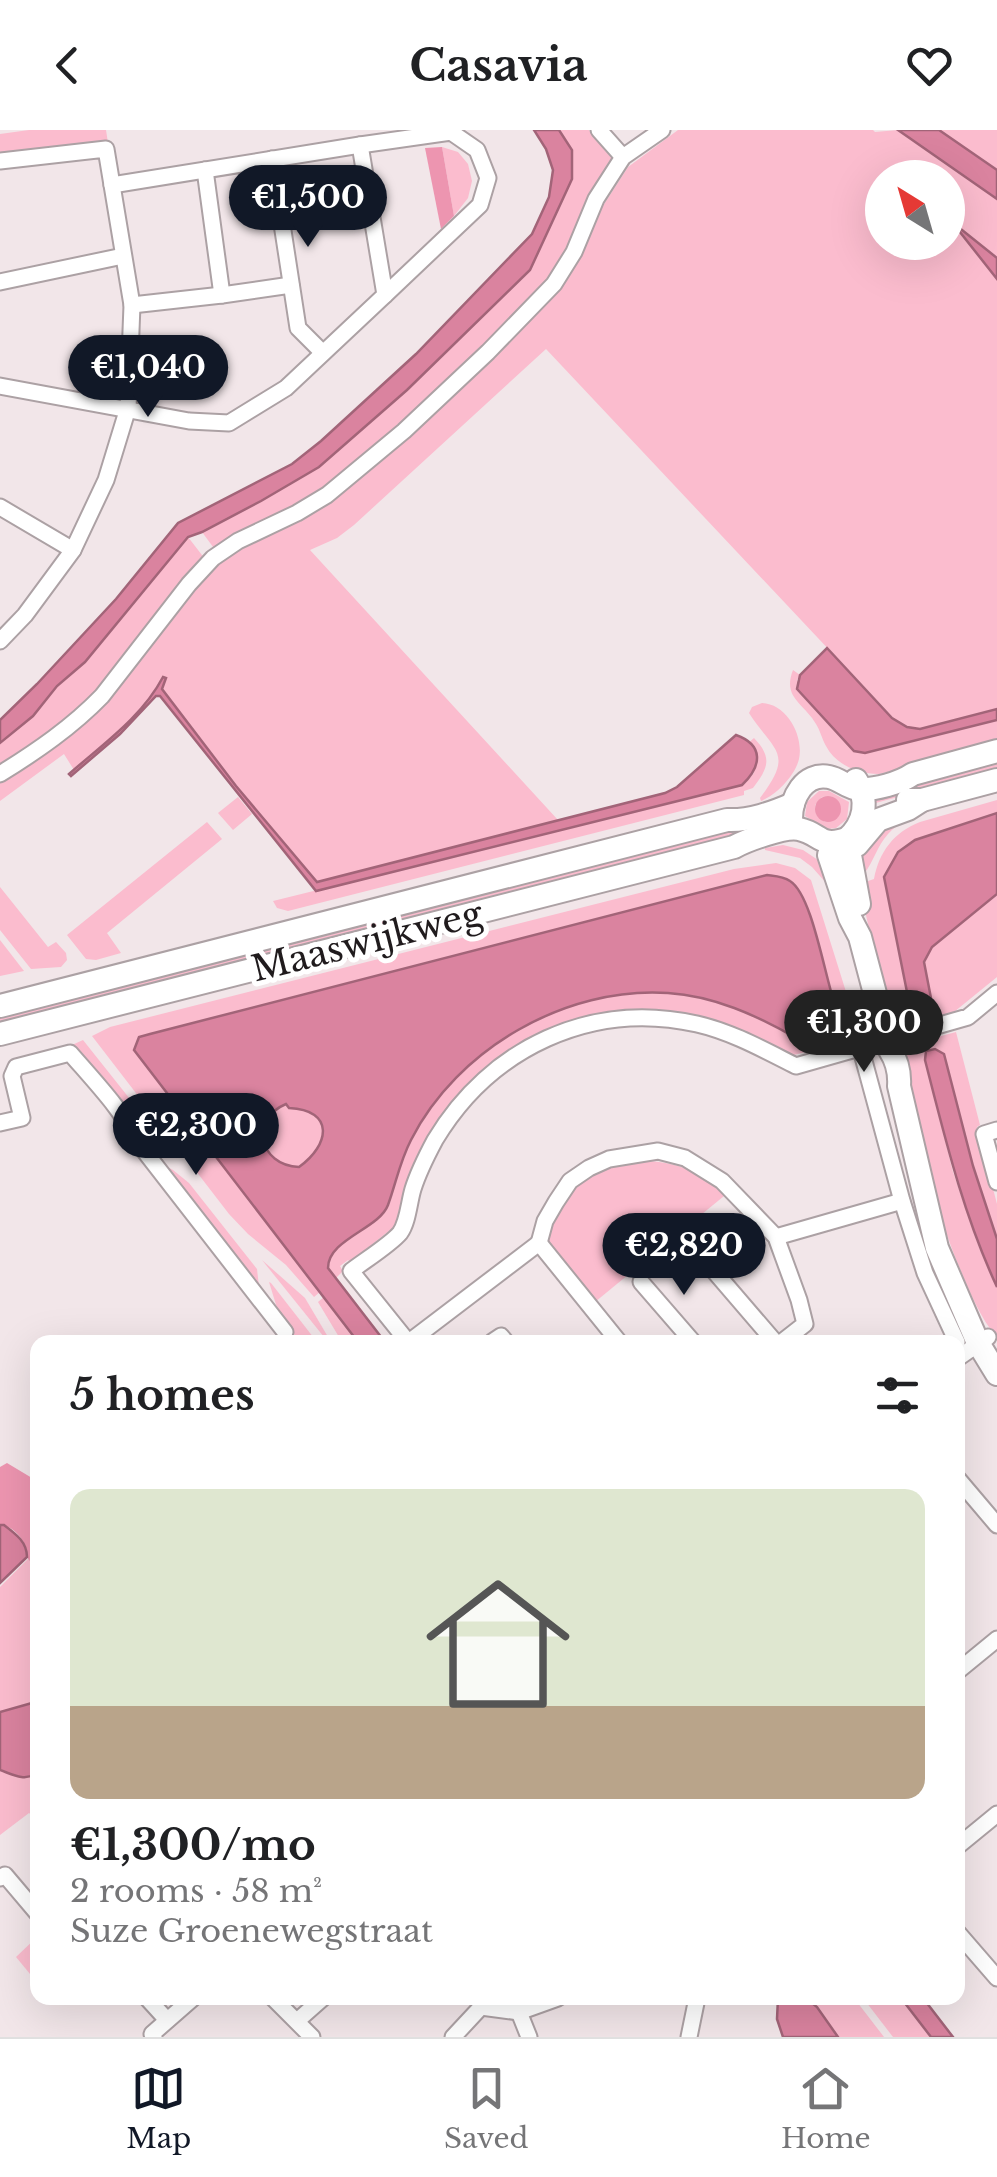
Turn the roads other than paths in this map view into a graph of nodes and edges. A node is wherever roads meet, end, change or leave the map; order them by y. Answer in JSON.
{"nodes":[{"id":1,"x":600,"y":130,"type":"edge"},
{"id":2,"x":662,"y":130,"type":"edge"},
{"id":3,"x":360,"y":145,"type":"junction"},
{"id":4,"x":622,"y":157,"type":"junction"},
{"id":5,"x":272,"y":159,"type":"junction"},
{"id":6,"x":0,"y":161,"type":"edge"},
{"id":7,"x":205,"y":170,"type":"junction"},
{"id":8,"x":112,"y":185,"type":"junction"},
{"id":9,"x":123,"y":256,"type":"junction"},
{"id":10,"x":0,"y":282,"type":"edge"},
{"id":11,"x":291,"y":284,"type":"junction"},
{"id":12,"x":222,"y":295,"type":"junction"},
{"id":13,"x":385,"y":295,"type":"junction"},
{"id":14,"x":132,"y":305,"type":"junction"},
{"id":15,"x":322,"y":352,"type":"junction"},
{"id":16,"x":0,"y":386,"type":"edge"},
{"id":17,"x":128,"y":408,"type":"junction"},
{"id":18,"x":0,"y":507,"type":"edge"},
{"id":19,"x":73,"y":550,"type":"junction"},
{"id":20,"x":0,"y":641,"type":"edge"},
{"id":21,"x":997,"y":751,"type":"edge"},
{"id":22,"x":0,"y":774,"type":"edge"},
{"id":23,"x":997,"y":780,"type":"edge"},
{"id":24,"x":859,"y":784,"type":"junction"},
{"id":25,"x":787,"y":799,"type":"junction"},
{"id":26,"x":868,"y":819,"type":"junction"},
{"id":27,"x":795,"y":834,"type":"junction"},
{"id":28,"x":842,"y":848,"type":"junction"},
{"id":29,"x":997,"y":993,"type":"edge"},
{"id":30,"x":0,"y":1006,"type":"edge"},
{"id":31,"x":0,"y":1034,"type":"edge"},
{"id":32,"x":888,"y":1044,"type":"junction"},
{"id":33,"x":860,"y":1046,"type":"junction"},
{"id":34,"x":0,"y":1124,"type":"edge"},
{"id":35,"x":991,"y":1132,"type":"edge"},
{"id":36,"x":997,"y":1182,"type":"edge"},
{"id":37,"x":902,"y":1201,"type":"junction"},
{"id":38,"x":776,"y":1238,"type":"junction"},
{"id":39,"x":538,"y":1242,"type":"junction"},
{"id":40,"x":690,"y":1243,"type":"dead end"},
{"id":41,"x":641,"y":1282,"type":"dead end"},
{"id":42,"x":285,"y":1332,"type":"dead end"},
{"id":43,"x":402,"y":1335,"type":"edge"},
{"id":44,"x":417,"y":1335,"type":"edge"},
{"id":45,"x":610,"y":1335,"type":"edge"},
{"id":46,"x":687,"y":1335,"type":"edge"},
{"id":47,"x":773,"y":1335,"type":"edge"},
{"id":48,"x":789,"y":1335,"type":"edge"},
{"id":49,"x":964,"y":1335,"type":"edge"},
{"id":50,"x":971,"y":1347,"type":"edge"},
{"id":51,"x":997,"y":1374,"type":"edge"},
{"id":52,"x":965,"y":1487,"type":"edge"},
{"id":53,"x":997,"y":1525,"type":"edge"},
{"id":54,"x":997,"y":1639,"type":"edge"},
{"id":55,"x":965,"y":1666,"type":"edge"},
{"id":56,"x":997,"y":1814,"type":"edge"},
{"id":57,"x":965,"y":1840,"type":"edge"},
{"id":58,"x":0,"y":1878,"type":"edge"},
{"id":59,"x":30,"y":1905,"type":"edge"},
{"id":60,"x":965,"y":1940,"type":"edge"},
{"id":61,"x":997,"y":1978,"type":"edge"},
{"id":62,"x":153,"y":2005,"type":"edge"},
{"id":63,"x":185,"y":2005,"type":"edge"},
{"id":64,"x":281,"y":2005,"type":"edge"},
{"id":65,"x":314,"y":2005,"type":"edge"},
{"id":66,"x":475,"y":2005,"type":"edge"},
{"id":67,"x":490,"y":2005,"type":"edge"},
{"id":68,"x":531,"y":2005,"type":"edge"},
{"id":69,"x":696,"y":2005,"type":"edge"},
{"id":70,"x":519,"y":2012,"type":"junction"},
{"id":71,"x":167,"y":2020,"type":"junction"},
{"id":72,"x":296,"y":2020,"type":"junction"},
{"id":73,"x":526,"y":2036,"type":"edge"},
{"id":74,"x":154,"y":2037,"type":"edge"},
{"id":75,"x":312,"y":2037,"type":"edge"},
{"id":76,"x":453,"y":2037,"type":"edge"},
{"id":77,"x":689,"y":2037,"type":"edge"}],
"edges":[{"from":1,"to":4,"type":"street"},
{"from":2,"to":4,"type":"street"},
{"from":3,"to":5,"type":"street"},
{"from":3,"to":13,"type":"street"},
{"from":3,"to":13,"type":"street"},
{"from":4,"to":22,"type":"street"},
{"from":5,"to":7,"type":"street"},
{"from":5,"to":11,"type":"street"},
{"from":6,"to":8,"type":"street"},
{"from":7,"to":8,"type":"street"},
{"from":7,"to":12,"type":"street"},
{"from":8,"to":9,"type":"street"},
{"from":9,"to":10,"type":"street"},
{"from":9,"to":14,"type":"street"},
{"from":11,"to":12,"type":"street"},
{"from":11,"to":15,"type":"street"},
{"from":12,"to":14,"type":"street"},
{"from":13,"to":15,"type":"street"},
{"from":14,"to":17,"type":"street"},
{"from":15,"to":17,"type":"street"},
{"from":16,"to":17,"type":"street"},
{"from":17,"to":19,"type":"street"},
{"from":18,"to":19,"type":"street"},
{"from":19,"to":20,"type":"street"},
{"from":21,"to":24,"type":"street"},
{"from":23,"to":26,"type":"street"},
{"from":24,"to":25,"type":"street"},
{"from":24,"to":26,"type":"street"},
{"from":25,"to":27,"type":"street"},
{"from":25,"to":30,"type":"street","name":"Maaswijkweg"},
{"from":26,"to":28,"type":"street"},
{"from":27,"to":28,"type":"street"},
{"from":27,"to":31,"type":"street","name":"Maaswijkweg"},
{"from":28,"to":32,"type":"street"},
{"from":29,"to":32,"type":"street"},
{"from":32,"to":33,"type":"street"},
{"from":32,"to":50,"type":"street"},
{"from":33,"to":37,"type":"street"},
{"from":33,"to":43,"type":"street"},
{"from":34,"to":42,"type":"street"},
{"from":35,"to":36,"type":"street"},
{"from":37,"to":38,"type":"street"},
{"from":37,"to":49,"type":"street"},
{"from":38,"to":39,"type":"street"},
{"from":38,"to":48,"type":"street"},
{"from":39,"to":44,"type":"street"},
{"from":39,"to":45,"type":"street"},
{"from":40,"to":47,"type":"street"},
{"from":41,"to":46,"type":"street"},
{"from":50,"to":51,"type":"street"},
{"from":52,"to":53,"type":"street"},
{"from":54,"to":55,"type":"street"},
{"from":56,"to":57,"type":"street"},
{"from":58,"to":59,"type":"street"},
{"from":60,"to":61,"type":"street"},
{"from":62,"to":71,"type":"street"},
{"from":63,"to":71,"type":"street"},
{"from":64,"to":72,"type":"street"},
{"from":65,"to":72,"type":"street"},
{"from":66,"to":76,"type":"street"},
{"from":67,"to":70,"type":"street"},
{"from":68,"to":70,"type":"street"},
{"from":69,"to":77,"type":"street"},
{"from":70,"to":73,"type":"street"},
{"from":71,"to":74,"type":"street"},
{"from":72,"to":75,"type":"street"}]}
